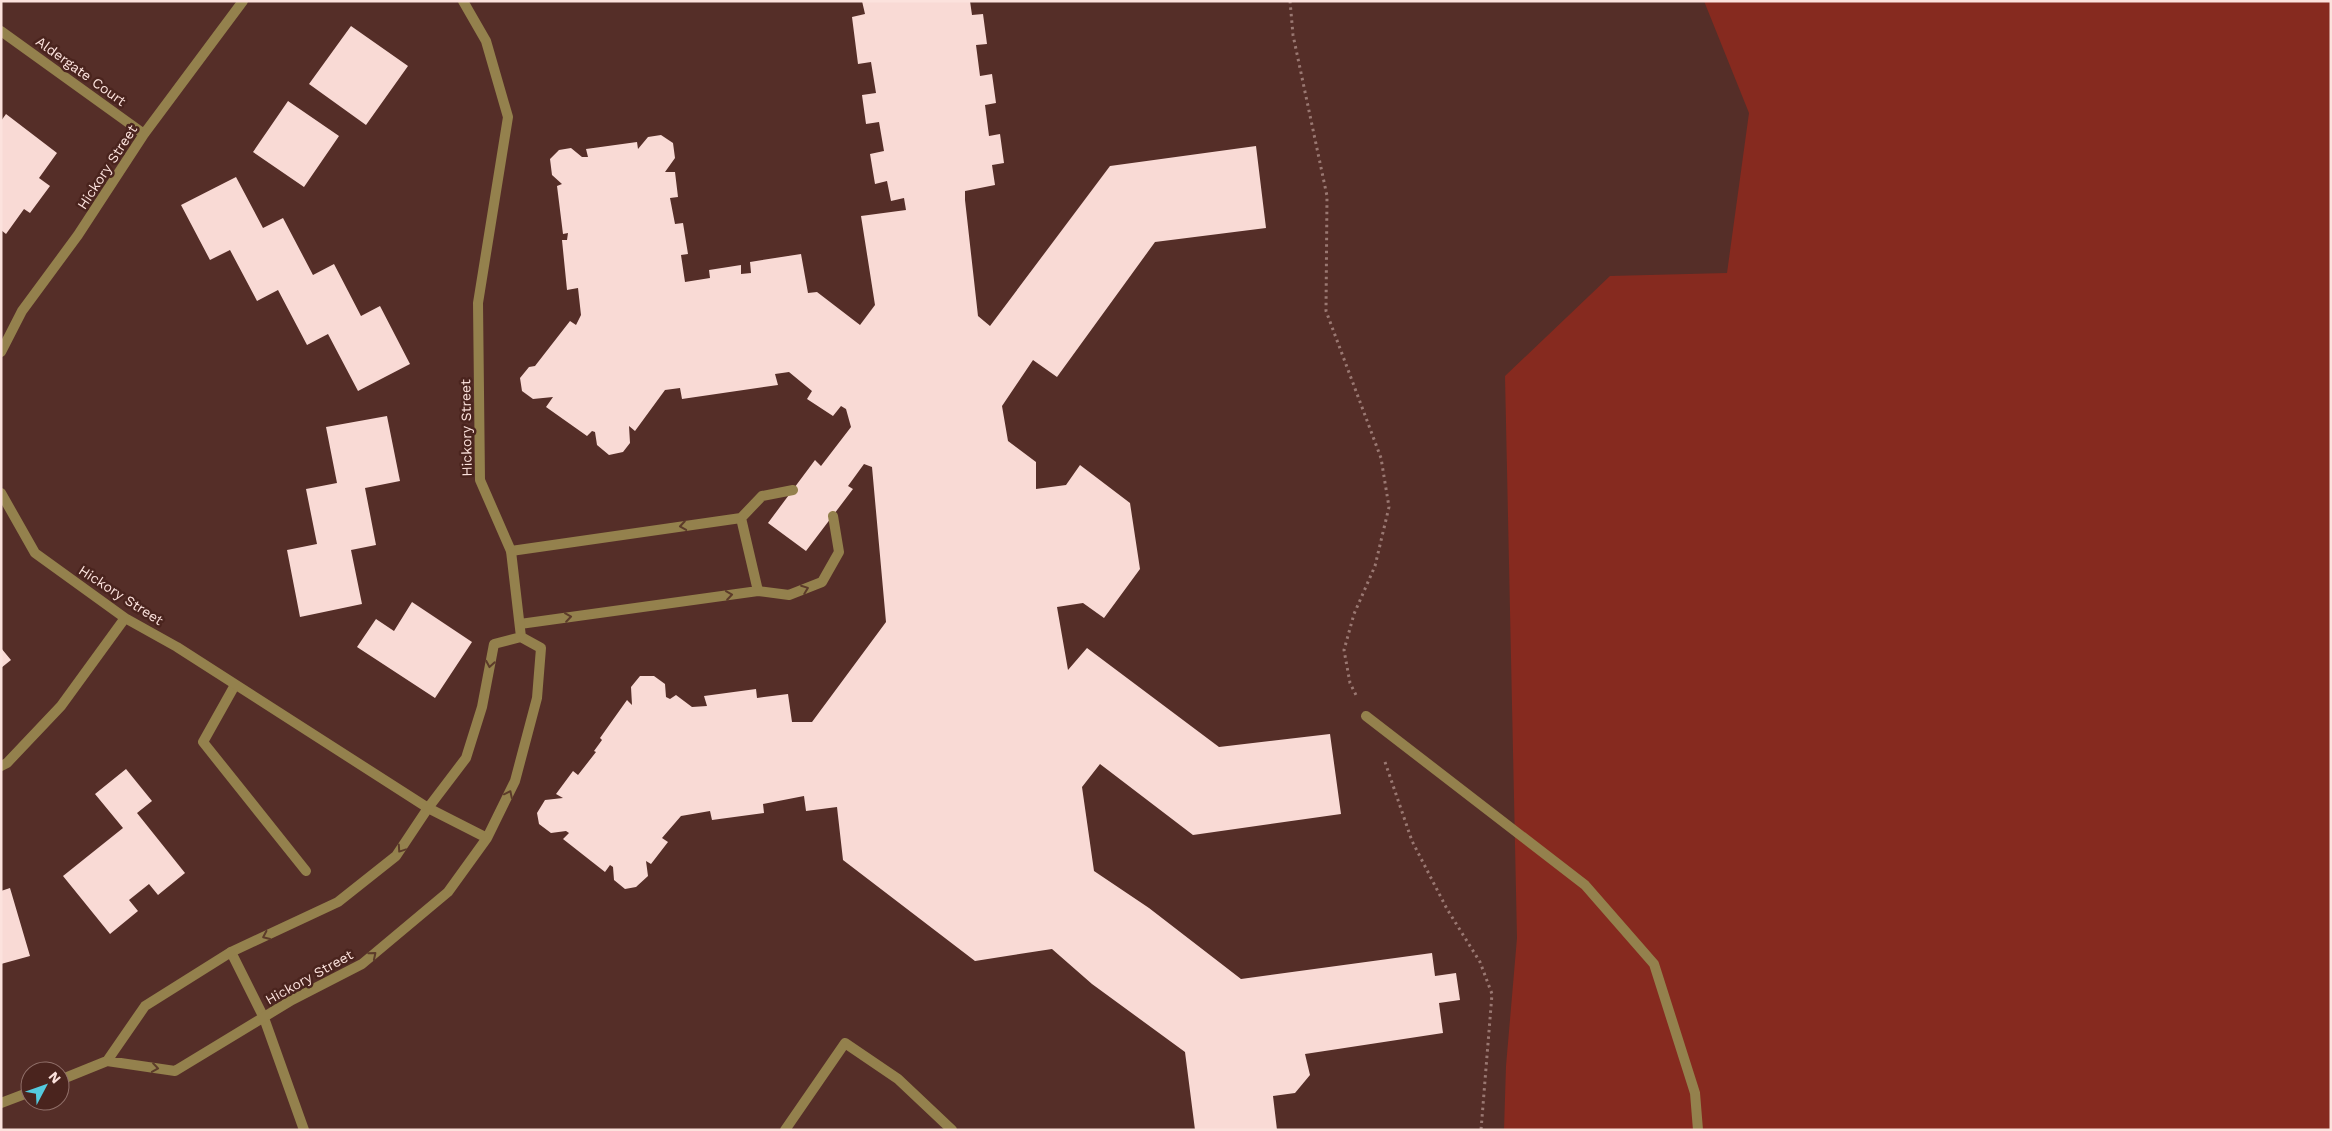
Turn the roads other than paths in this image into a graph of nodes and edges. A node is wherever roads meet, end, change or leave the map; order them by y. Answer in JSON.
{"nodes":[{"id":1,"x":243,"y":1,"type":"edge"},
{"id":2,"x":463,"y":1,"type":"edge"},
{"id":3,"x":1,"y":31,"type":"edge"},
{"id":4,"x":144,"y":134,"type":"junction"},
{"id":5,"x":1,"y":352,"type":"edge"},
{"id":6,"x":793,"y":490,"type":"dead end"},
{"id":7,"x":1,"y":493,"type":"edge"},
{"id":8,"x":833,"y":516,"type":"dead end"},
{"id":9,"x":741,"y":518,"type":"junction"},
{"id":10,"x":511,"y":551,"type":"junction"},
{"id":11,"x":758,"y":591,"type":"junction"},
{"id":12,"x":125,"y":618,"type":"junction"},
{"id":13,"x":520,"y":624,"type":"junction"},
{"id":14,"x":521,"y":637,"type":"junction"},
{"id":15,"x":235,"y":685,"type":"junction"},
{"id":16,"x":1366,"y":716,"type":"road end"},
{"id":17,"x":1,"y":766,"type":"edge"},
{"id":18,"x":428,"y":808,"type":"junction"},
{"id":19,"x":487,"y":838,"type":"junction"},
{"id":20,"x":306,"y":871,"type":"dead end"},
{"id":21,"x":231,"y":952,"type":"junction"},
{"id":22,"x":264,"y":1018,"type":"junction"},
{"id":23,"x":107,"y":1061,"type":"junction"},
{"id":24,"x":70,"y":1076,"type":"edge"},
{"id":25,"x":20,"y":1096,"type":"edge"},
{"id":26,"x":1,"y":1103,"type":"edge"},
{"id":27,"x":304,"y":1130,"type":"edge"},
{"id":28,"x":785,"y":1130,"type":"edge"},
{"id":29,"x":952,"y":1130,"type":"edge"},
{"id":30,"x":1698,"y":1130,"type":"edge"}],
"edges":[{"from":1,"to":4,"type":"street","name":"Hickory Street"},
{"from":2,"to":10,"type":"street","name":"Hickory Street"},
{"from":3,"to":4,"type":"street","name":"Aldergate Court"},
{"from":4,"to":5,"type":"street","name":"Hickory Street"},
{"from":6,"to":9,"type":"street"},
{"from":7,"to":12,"type":"street","name":"Hickory Street"},
{"from":11,"to":8,"type":"street","one_way":true},
{"from":9,"to":10,"type":"street","one_way":true},
{"from":9,"to":11,"type":"street"},
{"from":10,"to":13,"type":"street","name":"Hickory Street"},
{"from":13,"to":11,"type":"street","one_way":true},
{"from":12,"to":15,"type":"street","name":"Hickory Street"},
{"from":12,"to":17,"type":"street"},
{"from":13,"to":14,"type":"street","name":"Hickory Street"},
{"from":14,"to":18,"type":"street","one_way":true},
{"from":19,"to":14,"type":"street","name":"Hickory Street","one_way":true},
{"from":15,"to":18,"type":"street","name":"Hickory Street"},
{"from":15,"to":20,"type":"street"},
{"from":16,"to":30,"type":"street"},
{"from":18,"to":19,"type":"street","name":"Hickory Street"},
{"from":18,"to":21,"type":"street","one_way":true},
{"from":22,"to":19,"type":"street","name":"Hickory Street","one_way":true},
{"from":21,"to":22,"type":"street"},
{"from":21,"to":23,"type":"street"},
{"from":23,"to":22,"type":"street","name":"Hickory Street","one_way":true},
{"from":22,"to":27,"type":"street"},
{"from":23,"to":24,"type":"street"},
{"from":25,"to":26,"type":"street"},
{"from":28,"to":29,"type":"street"}]}
